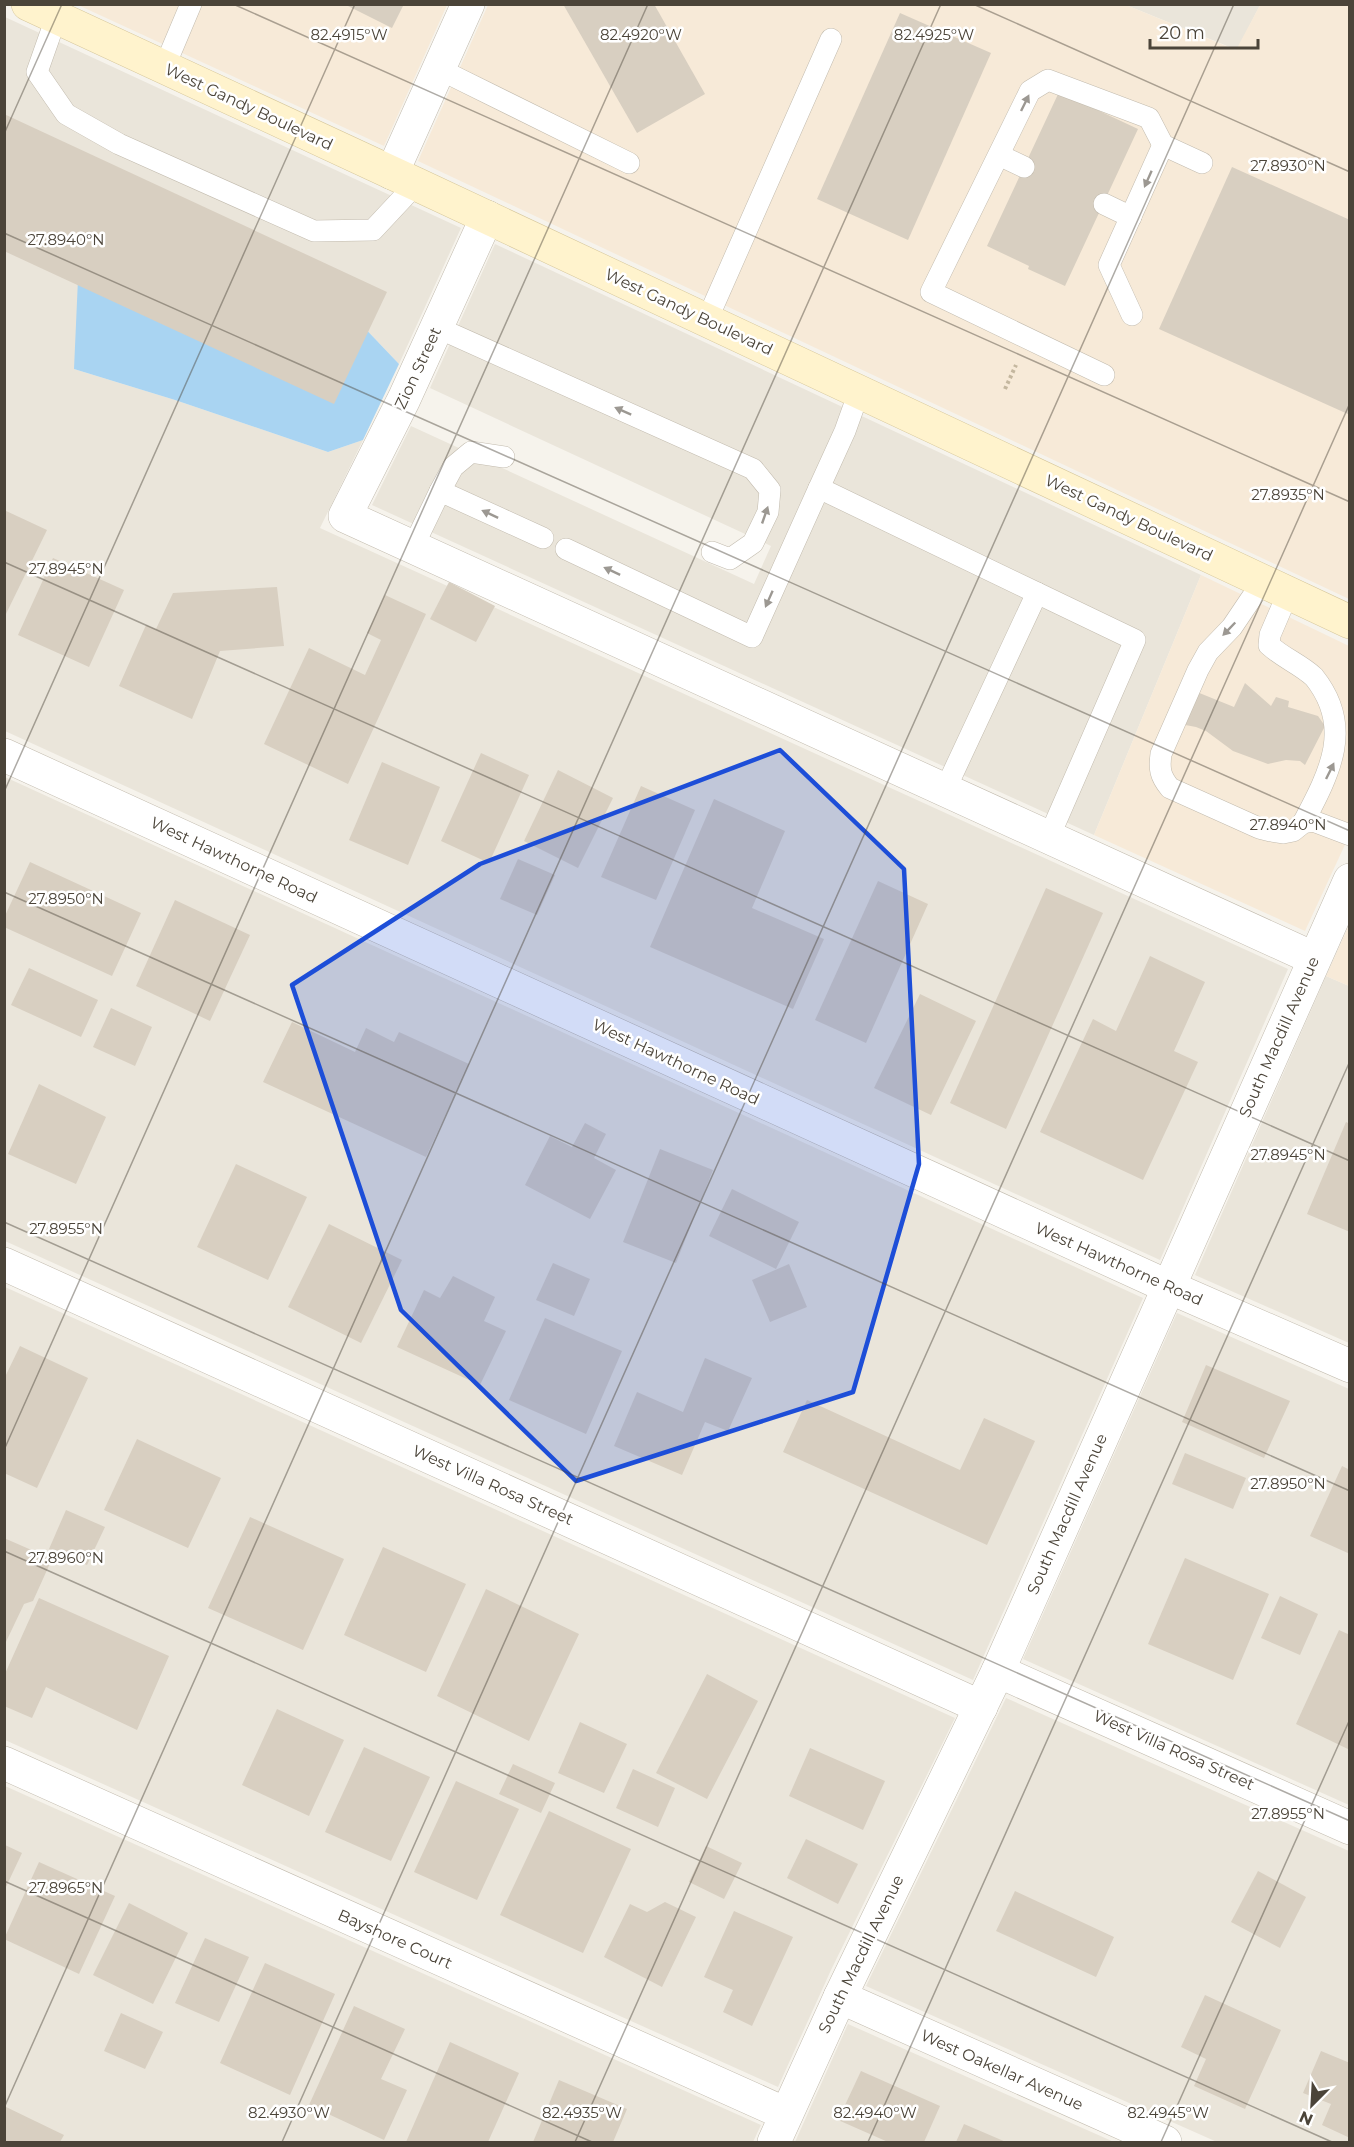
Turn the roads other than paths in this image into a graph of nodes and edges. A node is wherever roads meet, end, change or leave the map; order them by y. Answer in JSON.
{"nodes":[{"id":1,"x":191,"y":4,"type":"edge"},
{"id":2,"x":468,"y":4,"type":"edge"},
{"id":3,"x":42,"y":11,"type":"edge"},
{"id":4,"x":831,"y":39,"type":"dead end"},
{"id":5,"x":164,"y":68,"type":"junction"},
{"id":6,"x":439,"y":69,"type":"junction"},
{"id":7,"x":1163,"y":145,"type":"junction"},
{"id":8,"x":999,"y":155,"type":"junction"},
{"id":9,"x":629,"y":163,"type":"dead end"},
{"id":10,"x":1202,"y":163,"type":"dead end"},
{"id":11,"x":1024,"y":167,"type":"dead end"},
{"id":12,"x":404,"y":178,"type":"junction"},
{"id":13,"x":1104,"y":204,"type":"dead end"},
{"id":14,"x":487,"y":217,"type":"junction"},
{"id":15,"x":1131,"y":217,"type":"junction"},
{"id":16,"x":1132,"y":315,"type":"dead end"},
{"id":17,"x":707,"y":320,"type":"junction"},
{"id":18,"x":436,"y":327,"type":"junction"},
{"id":19,"x":1104,"y":375,"type":"dead end"},
{"id":20,"x":860,"y":392,"type":"junction"},
{"id":21,"x":504,"y":457,"type":"dead end"},
{"id":22,"x":819,"y":488,"type":"junction"},
{"id":23,"x":441,"y":491,"type":"junction"},
{"id":24,"x":543,"y":538,"type":"dead end"},
{"id":25,"x":413,"y":547,"type":"junction"},
{"id":26,"x":566,"y":549,"type":"dead end"},
{"id":27,"x":712,"y":552,"type":"dead end"},
{"id":28,"x":1275,"y":587,"type":"junction"},
{"id":29,"x":1037,"y":593,"type":"junction"},
{"id":30,"x":1350,"y":622,"type":"edge"},
{"id":31,"x":4,"y":755,"type":"edge"},
{"id":32,"x":945,"y":790,"type":"junction"},
{"id":33,"x":1303,"y":823,"type":"junction"},
{"id":34,"x":1350,"y":835,"type":"edge"},
{"id":35,"x":1049,"y":837,"type":"junction"},
{"id":36,"x":1350,"y":880,"type":"edge"},
{"id":37,"x":1313,"y":958,"type":"junction"},
{"id":38,"x":4,"y":1264,"type":"edge"},
{"id":39,"x":1169,"y":1287,"type":"junction"},
{"id":40,"x":1350,"y":1366,"type":"edge"},
{"id":41,"x":998,"y":1671,"type":"junction"},
{"id":42,"x":981,"y":1707,"type":"junction"},
{"id":43,"x":4,"y":1763,"type":"edge"},
{"id":44,"x":1350,"y":1828,"type":"edge"},
{"id":45,"x":840,"y":1997,"type":"junction"},
{"id":46,"x":780,"y":2128,"type":"edge"},
{"id":47,"x":1165,"y":2142,"type":"edge"}],
"edges":[{"from":1,"to":5,"type":"lane"},
{"from":2,"to":6,"type":"street"},
{"from":3,"to":5,"type":"main road","name":"West Gandy Boulevard"},
{"from":3,"to":12,"type":"lane"},
{"from":4,"to":17,"type":"lane"},
{"from":5,"to":12,"type":"main road","name":"West Gandy Boulevard"},
{"from":6,"to":9,"type":"lane"},
{"from":6,"to":12,"type":"street"},
{"from":8,"to":7,"type":"lane","one_way":true},
{"from":7,"to":10,"type":"lane"},
{"from":7,"to":15,"type":"lane","one_way":true},
{"from":8,"to":11,"type":"lane"},
{"from":8,"to":19,"type":"lane"},
{"from":12,"to":14,"type":"main road","name":"West Gandy Boulevard"},
{"from":13,"to":15,"type":"lane"},
{"from":14,"to":17,"type":"main road","name":"West Gandy Boulevard"},
{"from":14,"to":18,"type":"street","name":"Zion Street"},
{"from":15,"to":16,"type":"lane"},
{"from":17,"to":20,"type":"main road","name":"West Gandy Boulevard"},
{"from":18,"to":25,"type":"street","name":"Zion Street"},
{"from":27,"to":18,"type":"lane","one_way":true},
{"from":20,"to":22,"type":"lane"},
{"from":20,"to":28,"type":"main road","name":"West Gandy Boulevard"},
{"from":21,"to":23,"type":"lane"},
{"from":22,"to":26,"type":"lane","one_way":true},
{"from":22,"to":29,"type":"lane"},
{"from":24,"to":23,"type":"lane","one_way":true},
{"from":23,"to":25,"type":"lane"},
{"from":25,"to":32,"type":"street"},
{"from":28,"to":30,"type":"main road","name":"West Gandy Boulevard"},
{"from":33,"to":28,"type":"lane","one_way":true},
{"from":28,"to":33,"type":"lane","one_way":true},
{"from":29,"to":32,"type":"lane"},
{"from":29,"to":35,"type":"lane"},
{"from":31,"to":39,"type":"street","name":"West Hawthorne Road"},
{"from":32,"to":35,"type":"street"},
{"from":33,"to":34,"type":"lane"},
{"from":35,"to":37,"type":"street"},
{"from":36,"to":37,"type":"street","name":"South Macdill Avenue"},
{"from":37,"to":39,"type":"street","name":"South Macdill Avenue"},
{"from":38,"to":42,"type":"street","name":"West Villa Rosa Street"},
{"from":39,"to":40,"type":"street","name":"West Hawthorne Road"},
{"from":39,"to":41,"type":"street","name":"South Macdill Avenue"},
{"from":41,"to":42,"type":"street","name":"South Macdill Avenue"},
{"from":41,"to":44,"type":"street","name":"West Villa Rosa Street"},
{"from":42,"to":45,"type":"street","name":"South Macdill Avenue"},
{"from":43,"to":46,"type":"street","name":"Bayshore Court"},
{"from":45,"to":46,"type":"street","name":"South Macdill Avenue"},
{"from":45,"to":47,"type":"street","name":"West Oakellar Avenue"}]}
